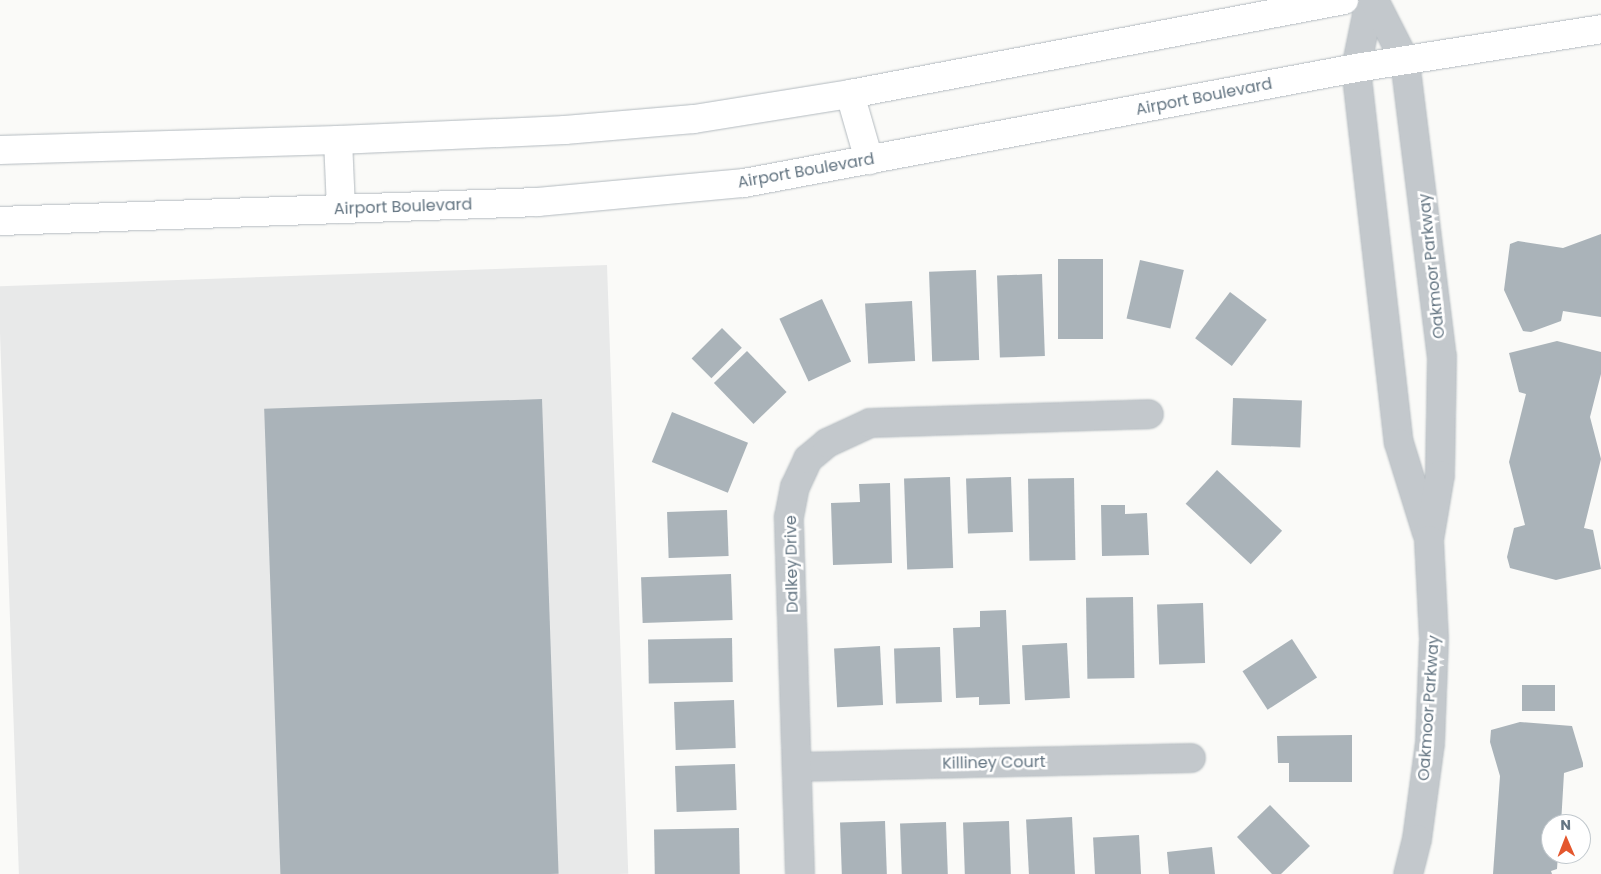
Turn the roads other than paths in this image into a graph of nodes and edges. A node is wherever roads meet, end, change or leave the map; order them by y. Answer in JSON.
{"nodes":[{"id":1,"x":1344,"y":0,"type":"edge"},
{"id":2,"x":1372,"y":0,"type":"edge"},
{"id":3,"x":1601,"y":29,"type":"edge"},
{"id":4,"x":1405,"y":60,"type":"junction"},
{"id":5,"x":1356,"y":68,"type":"junction"},
{"id":6,"x":850,"y":94,"type":"junction"},
{"id":7,"x":338,"y":140,"type":"junction"},
{"id":8,"x":0,"y":150,"type":"edge"},
{"id":9,"x":869,"y":160,"type":"junction"},
{"id":10,"x":341,"y":209,"type":"junction"},
{"id":11,"x":0,"y":222,"type":"edge"},
{"id":12,"x":1149,"y":414,"type":"dead end"},
{"id":13,"x":1429,"y":540,"type":"junction"},
{"id":14,"x":1190,"y":758,"type":"dead end"},
{"id":15,"x":798,"y":767,"type":"junction"},
{"id":16,"x":800,"y":874,"type":"edge"},
{"id":17,"x":1408,"y":874,"type":"edge"}],
"edges":[{"from":1,"to":6,"type":"main road"},
{"from":2,"to":4,"type":"street","name":"Oakmoor Parkway"},
{"from":2,"to":5,"type":"street","name":"Oakmoor Parkway"},
{"from":3,"to":4,"type":"main road","name":"Airport Boulevard"},
{"from":4,"to":5,"type":"main road","name":"Airport Boulevard"},
{"from":4,"to":13,"type":"street","name":"Oakmoor Parkway"},
{"from":5,"to":9,"type":"main road","name":"Airport Boulevard"},
{"from":5,"to":13,"type":"street","name":"Oakmoor Parkway"},
{"from":6,"to":7,"type":"main road"},
{"from":6,"to":9,"type":"main road"},
{"from":7,"to":8,"type":"main road"},
{"from":7,"to":10,"type":"main road"},
{"from":9,"to":10,"type":"main road","name":"Airport Boulevard"},
{"from":10,"to":11,"type":"main road","name":"Airport Boulevard"},
{"from":12,"to":15,"type":"street","name":"Dalkey Drive"},
{"from":13,"to":17,"type":"street","name":"Oakmoor Parkway"},
{"from":14,"to":15,"type":"street","name":"Killiney Court"},
{"from":15,"to":16,"type":"street","name":"Dalkey Drive"}]}
